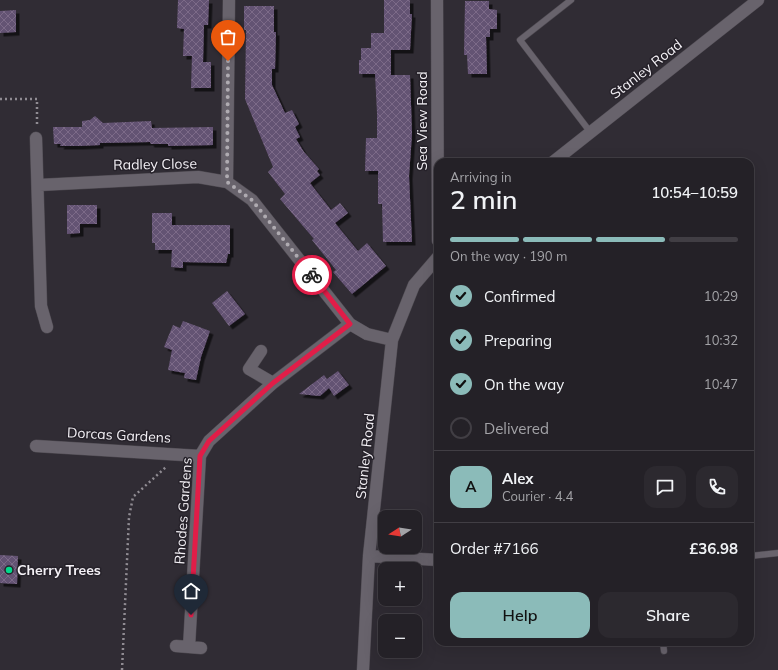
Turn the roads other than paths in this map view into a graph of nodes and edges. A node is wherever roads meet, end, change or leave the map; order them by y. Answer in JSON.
{"nodes":[{"id":1,"x":229,"y":0,"type":"edge"},
{"id":2,"x":437,"y":0,"type":"edge"},
{"id":3,"x":571,"y":0,"type":"edge"},
{"id":4,"x":758,"y":0,"type":"edge"},
{"id":5,"x":591,"y":133,"type":"junction"},
{"id":6,"x":36,"y":138,"type":"road end"},
{"id":7,"x":438,"y":158,"type":"edge"},
{"id":8,"x":558,"y":158,"type":"edge"},
{"id":9,"x":227,"y":182,"type":"junction"},
{"id":10,"x":39,"y":185,"type":"junction"},
{"id":11,"x":434,"y":262,"type":"edge"},
{"id":12,"x":350,"y":324,"type":"junction"},
{"id":13,"x":47,"y":327,"type":"dead end"},
{"id":14,"x":392,"y":340,"type":"junction"},
{"id":15,"x":261,"y":352,"type":"dead end"},
{"id":16,"x":273,"y":383,"type":"junction"},
{"id":17,"x":36,"y":446,"type":"dead end"},
{"id":18,"x":200,"y":456,"type":"junction"},
{"id":19,"x":778,"y":553,"type":"edge"},
{"id":20,"x":369,"y":556,"type":"junction"},
{"id":21,"x":754,"y":556,"type":"edge"},
{"id":22,"x":434,"y":560,"type":"edge"},
{"id":23,"x":176,"y":646,"type":"dead end"},
{"id":24,"x":663,"y":646,"type":"edge"},
{"id":25,"x":664,"y":651,"type":"dead end"},
{"id":26,"x":363,"y":670,"type":"edge"}],
"edges":[{"from":1,"to":9,"type":"street"},
{"from":2,"to":7,"type":"street","name":"Sea View Road"},
{"from":3,"to":5,"type":"lane"},
{"from":4,"to":5,"type":"street","name":"Stanley Road"},
{"from":5,"to":8,"type":"street","name":"Stanley Road"},
{"from":6,"to":10,"type":"street"},
{"from":9,"to":10,"type":"street","name":"Radley Close"},
{"from":9,"to":12,"type":"street","name":"Radley Close"},
{"from":10,"to":13,"type":"street"},
{"from":11,"to":14,"type":"street","name":"Stanley Road"},
{"from":12,"to":14,"type":"street"},
{"from":12,"to":16,"type":"street","name":"Rhodes Gardens"},
{"from":14,"to":20,"type":"street","name":"Stanley Road"},
{"from":15,"to":16,"type":"street"},
{"from":16,"to":18,"type":"street","name":"Rhodes Gardens"},
{"from":17,"to":18,"type":"street","name":"Dorcas Gardens"},
{"from":18,"to":23,"type":"street","name":"Rhodes Gardens"},
{"from":19,"to":21,"type":"lane"},
{"from":20,"to":22,"type":"street"},
{"from":20,"to":26,"type":"street","name":"Stanley Road"},
{"from":24,"to":25,"type":"lane"}]}
